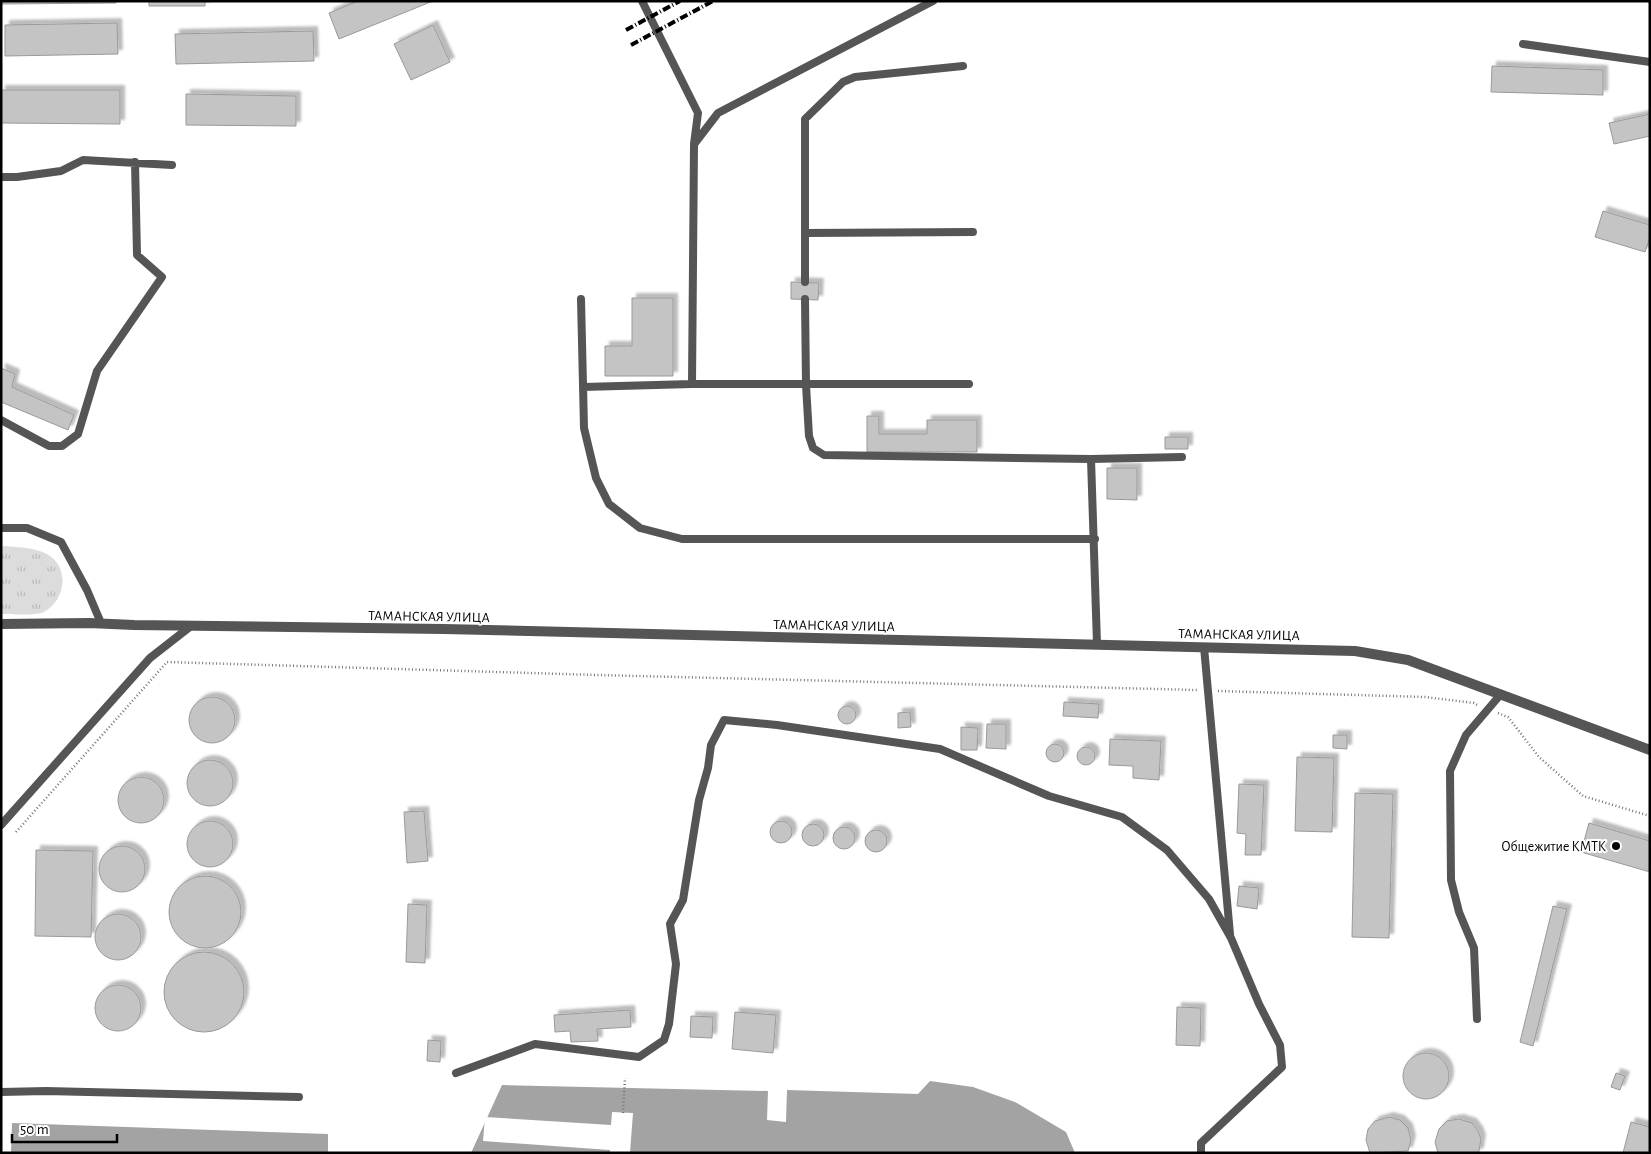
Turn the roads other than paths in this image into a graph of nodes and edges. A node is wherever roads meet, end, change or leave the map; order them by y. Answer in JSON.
{"nodes":[{"id":1,"x":642,"y":1,"type":"edge"},
{"id":2,"x":932,"y":1,"type":"edge"},
{"id":3,"x":1523,"y":44,"type":"dead end"},
{"id":4,"x":1650,"y":62,"type":"edge"},
{"id":5,"x":963,"y":66,"type":"dead end"},
{"id":6,"x":694,"y":144,"type":"junction"},
{"id":7,"x":134,"y":162,"type":"junction"},
{"id":8,"x":172,"y":164,"type":"dead end"},
{"id":9,"x":1,"y":177,"type":"edge"},
{"id":10,"x":805,"y":232,"type":"junction"},
{"id":11,"x":973,"y":232,"type":"dead end"},
{"id":12,"x":805,"y":282,"type":"dead end"},
{"id":13,"x":581,"y":299,"type":"dead end"},
{"id":14,"x":805,"y":299,"type":"dead end"},
{"id":15,"x":692,"y":384,"type":"junction"},
{"id":16,"x":968,"y":384,"type":"dead end"},
{"id":17,"x":806,"y":385,"type":"junction"},
{"id":18,"x":583,"y":388,"type":"junction"},
{"id":19,"x":1,"y":420,"type":"edge"},
{"id":20,"x":1182,"y":457,"type":"dead end"},
{"id":21,"x":1091,"y":459,"type":"junction"},
{"id":22,"x":1,"y":528,"type":"edge"},
{"id":23,"x":1095,"y":539,"type":"junction"},
{"id":24,"x":101,"y":623,"type":"junction"},
{"id":25,"x":1,"y":624,"type":"edge"},
{"id":26,"x":191,"y":626,"type":"junction"},
{"id":27,"x":1097,"y":644,"type":"junction"},
{"id":28,"x":1204,"y":647,"type":"junction"},
{"id":29,"x":1501,"y":694,"type":"junction"},
{"id":30,"x":1650,"y":750,"type":"edge"},
{"id":31,"x":1,"y":825,"type":"edge"},
{"id":32,"x":1231,"y":938,"type":"junction"},
{"id":33,"x":1477,"y":1019,"type":"dead end"},
{"id":34,"x":456,"y":1073,"type":"dead end"},
{"id":35,"x":1,"y":1092,"type":"edge"},
{"id":36,"x":299,"y":1097,"type":"dead end"},
{"id":37,"x":1201,"y":1153,"type":"edge"}],
"edges":[{"from":1,"to":6,"type":"lane"},
{"from":2,"to":6,"type":"lane"},
{"from":3,"to":4,"type":"lane"},
{"from":5,"to":10,"type":"lane"},
{"from":6,"to":15,"type":"lane"},
{"from":7,"to":8,"type":"lane"},
{"from":7,"to":9,"type":"lane"},
{"from":7,"to":19,"type":"lane"},
{"from":10,"to":11,"type":"lane"},
{"from":10,"to":12,"type":"lane"},
{"from":13,"to":18,"type":"lane"},
{"from":14,"to":17,"type":"lane"},
{"from":15,"to":17,"type":"lane"},
{"from":15,"to":18,"type":"lane"},
{"from":16,"to":17,"type":"lane"},
{"from":17,"to":21,"type":"lane"},
{"from":18,"to":23,"type":"lane"},
{"from":20,"to":21,"type":"lane"},
{"from":21,"to":23,"type":"lane"},
{"from":22,"to":24,"type":"lane"},
{"from":23,"to":27,"type":"lane"},
{"from":24,"to":25,"type":"street","name":"ТАМАНСКАЯ УЛИЦА"},
{"from":24,"to":26,"type":"street","name":"ТАМАНСКАЯ УЛИЦА"},
{"from":26,"to":27,"type":"street","name":"ТАМАНСКАЯ УЛИЦА"},
{"from":26,"to":31,"type":"lane"},
{"from":27,"to":28,"type":"street","name":"ТАМАНСКАЯ УЛИЦА"},
{"from":28,"to":29,"type":"street","name":"ТАМАНСКАЯ УЛИЦА"},
{"from":28,"to":32,"type":"lane"},
{"from":29,"to":30,"type":"street","name":"ТАМАНСКАЯ УЛИЦА"},
{"from":29,"to":33,"type":"lane"},
{"from":32,"to":34,"type":"lane"},
{"from":32,"to":37,"type":"lane"},
{"from":35,"to":36,"type":"lane"}]}
